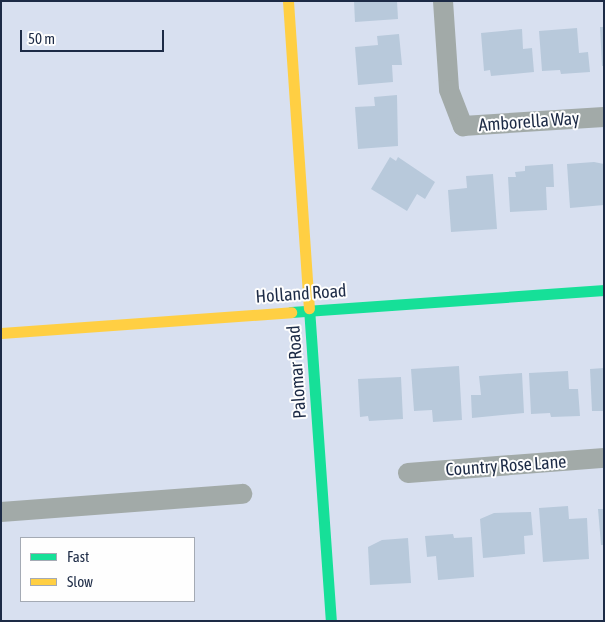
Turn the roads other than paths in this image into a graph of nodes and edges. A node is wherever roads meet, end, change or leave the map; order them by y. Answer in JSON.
{"nodes":[{"id":1,"x":288,"y":1,"type":"edge"},
{"id":2,"x":443,"y":1,"type":"edge"},
{"id":3,"x":604,"y":116,"type":"edge"},
{"id":4,"x":604,"y":290,"type":"edge"},
{"id":5,"x":311,"y":311,"type":"junction"},
{"id":6,"x":1,"y":333,"type":"edge"},
{"id":7,"x":604,"y":458,"type":"edge"},
{"id":8,"x":408,"y":473,"type":"dead end"},
{"id":9,"x":242,"y":494,"type":"dead end"},
{"id":10,"x":1,"y":512,"type":"edge"},
{"id":11,"x":331,"y":621,"type":"edge"}],
"edges":[{"from":1,"to":5,"type":"street","name":"Palomar Road"},
{"from":2,"to":3,"type":"street","name":"Amborella Way"},
{"from":4,"to":5,"type":"street","name":"Holland Road"},
{"from":5,"to":6,"type":"street","name":"Holland Road"},
{"from":5,"to":11,"type":"street","name":"Palomar Road"},
{"from":7,"to":8,"type":"street","name":"Country Rose Lane"},
{"from":9,"to":10,"type":"street"}]}
